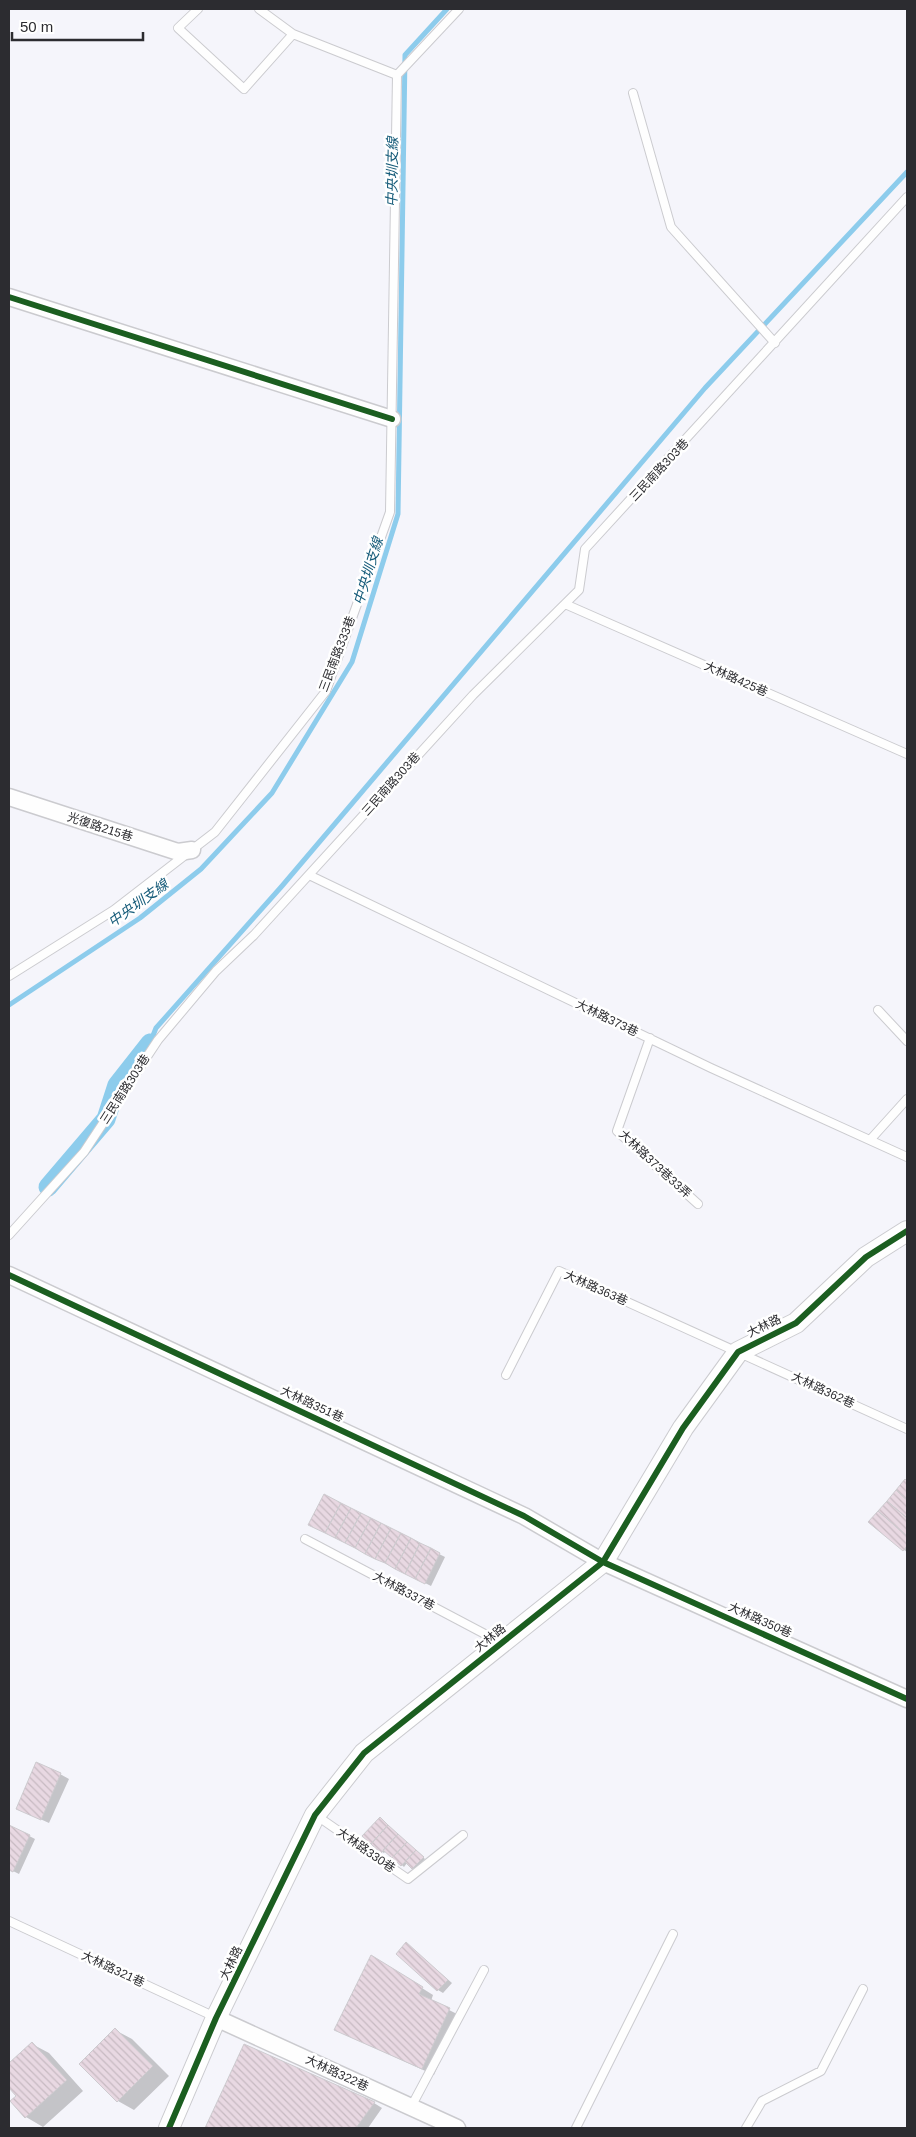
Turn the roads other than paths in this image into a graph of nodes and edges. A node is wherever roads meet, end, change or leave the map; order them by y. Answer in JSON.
{"nodes":[{"id":1,"x":198,"y":9,"type":"edge"},
{"id":2,"x":259,"y":9,"type":"edge"},
{"id":3,"x":460,"y":9,"type":"edge"},
{"id":4,"x":293,"y":34,"type":"junction"},
{"id":5,"x":397,"y":75,"type":"junction"},
{"id":6,"x":633,"y":93,"type":"dead end"},
{"id":7,"x":907,"y":197,"type":"edge"},
{"id":8,"x":9,"y":296,"type":"edge"},
{"id":9,"x":775,"y":343,"type":"junction"},
{"id":10,"x":392,"y":419,"type":"junction"},
{"id":11,"x":565,"y":604,"type":"junction"},
{"id":12,"x":907,"y":754,"type":"edge"},
{"id":13,"x":9,"y":797,"type":"edge"},
{"id":14,"x":192,"y":850,"type":"junction"},
{"id":15,"x":309,"y":874,"type":"junction"},
{"id":16,"x":9,"y":976,"type":"edge"},
{"id":17,"x":878,"y":1010,"type":"dead end"},
{"id":18,"x":650,"y":1038,"type":"junction"},
{"id":19,"x":907,"y":1041,"type":"edge"},
{"id":20,"x":907,"y":1099,"type":"edge"},
{"id":21,"x":870,"y":1140,"type":"junction"},
{"id":22,"x":907,"y":1157,"type":"edge"},
{"id":23,"x":698,"y":1204,"type":"dead end"},
{"id":24,"x":907,"y":1231,"type":"edge"},
{"id":25,"x":9,"y":1236,"type":"edge"},
{"id":26,"x":9,"y":1275,"type":"edge"},
{"id":27,"x":738,"y":1352,"type":"junction"},
{"id":28,"x":506,"y":1375,"type":"dead end"},
{"id":29,"x":907,"y":1429,"type":"edge"},
{"id":30,"x":305,"y":1539,"type":"dead end"},
{"id":31,"x":602,"y":1562,"type":"junction"},
{"id":32,"x":502,"y":1642,"type":"junction"},
{"id":33,"x":907,"y":1699,"type":"edge"},
{"id":34,"x":315,"y":1815,"type":"junction"},
{"id":35,"x":463,"y":1835,"type":"dead end"},
{"id":36,"x":9,"y":1921,"type":"edge"},
{"id":37,"x":673,"y":1934,"type":"dead end"},
{"id":38,"x":484,"y":1970,"type":"dead end"},
{"id":39,"x":863,"y":1989,"type":"dead end"},
{"id":40,"x":216,"y":2018,"type":"junction"},
{"id":41,"x":411,"y":2107,"type":"junction"},
{"id":42,"x":169,"y":2128,"type":"edge"},
{"id":43,"x":457,"y":2128,"type":"edge"},
{"id":44,"x":576,"y":2128,"type":"edge"},
{"id":45,"x":746,"y":2128,"type":"edge"}],
"edges":[{"from":1,"to":4,"type":"lane"},
{"from":2,"to":4,"type":"lane"},
{"from":3,"to":5,"type":"lane"},
{"from":4,"to":5,"type":"lane"},
{"from":5,"to":10,"type":"lane","name":"三民南路333巷"},
{"from":6,"to":9,"type":"lane"},
{"from":7,"to":9,"type":"lane","name":"三民南路303巷"},
{"from":8,"to":10,"type":"street"},
{"from":9,"to":11,"type":"lane","name":"三民南路303巷"},
{"from":10,"to":14,"type":"lane","name":"三民南路333巷"},
{"from":11,"to":12,"type":"lane","name":"大林路425巷"},
{"from":11,"to":15,"type":"lane","name":"三民南路303巷"},
{"from":13,"to":14,"type":"street","name":"光復路215巷"},
{"from":14,"to":16,"type":"lane","name":"三民南路333巷"},
{"from":15,"to":18,"type":"lane","name":"大林路373巷"},
{"from":15,"to":25,"type":"lane","name":"三民南路303巷"},
{"from":17,"to":19,"type":"lane"},
{"from":18,"to":21,"type":"lane","name":"大林路373巷"},
{"from":18,"to":23,"type":"lane","name":"大林路373巷33弄"},
{"from":20,"to":21,"type":"lane"},
{"from":21,"to":22,"type":"lane","name":"大林路373巷"},
{"from":24,"to":27,"type":"street","name":"大林路"},
{"from":26,"to":31,"type":"street","name":"大林路351巷"},
{"from":27,"to":28,"type":"lane","name":"大林路363巷"},
{"from":27,"to":29,"type":"lane","name":"大林路362巷"},
{"from":27,"to":31,"type":"street","name":"大林路"},
{"from":30,"to":32,"type":"lane","name":"大林路337巷"},
{"from":31,"to":32,"type":"street","name":"大林路"},
{"from":31,"to":33,"type":"street","name":"大林路350巷"},
{"from":32,"to":34,"type":"street","name":"大林路"},
{"from":34,"to":35,"type":"lane","name":"大林路330巷"},
{"from":34,"to":40,"type":"street","name":"大林路"},
{"from":36,"to":40,"type":"lane","name":"大林路321巷"},
{"from":37,"to":44,"type":"lane"},
{"from":38,"to":41,"type":"lane"},
{"from":39,"to":45,"type":"lane"},
{"from":40,"to":41,"type":"street","name":"大林路322巷"},
{"from":40,"to":42,"type":"street","name":"大林路"},
{"from":41,"to":43,"type":"street","name":"大林路322巷"}]}
